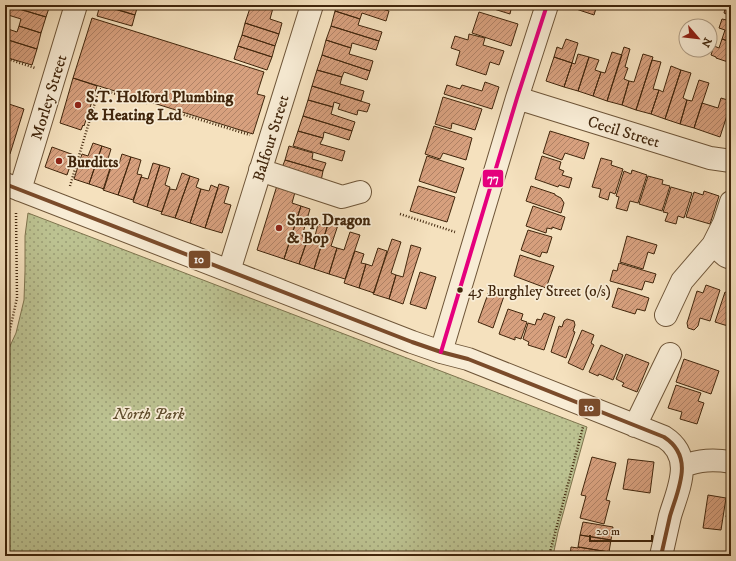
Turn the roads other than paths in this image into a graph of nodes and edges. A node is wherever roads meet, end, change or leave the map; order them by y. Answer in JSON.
{"nodes":[{"id":1,"x":76,"y":5,"type":"edge"},
{"id":2,"x":312,"y":5,"type":"edge"},
{"id":3,"x":547,"y":5,"type":"edge"},
{"id":4,"x":517,"y":98,"type":"junction"},
{"id":5,"x":731,"y":161,"type":"edge"},
{"id":6,"x":260,"y":170,"type":"junction"},
{"id":7,"x":13,"y":187,"type":"edge"},
{"id":8,"x":360,"y":192,"type":"dead end"},
{"id":9,"x":731,"y":202,"type":"edge"},
{"id":10,"x":713,"y":245,"type":"junction"},
{"id":11,"x":731,"y":258,"type":"edge"},
{"id":12,"x":230,"y":271,"type":"junction"},
{"id":13,"x":666,"y":315,"type":"dead end"},
{"id":14,"x":441,"y":352,"type":"junction"},
{"id":15,"x":670,"y":354,"type":"dead end"},
{"id":16,"x":635,"y":426,"type":"junction"},
{"id":17,"x":731,"y":462,"type":"edge"},
{"id":18,"x":683,"y":466,"type":"junction"},
{"id":19,"x":662,"y":556,"type":"edge"}],
"edges":[{"from":1,"to":7,"type":"street","name":"Morley Street"},
{"from":2,"to":6,"type":"street","name":"Balfour Street"},
{"from":3,"to":4,"type":"street"},
{"from":4,"to":5,"type":"street","name":"Cecil Street"},
{"from":4,"to":14,"type":"street"},
{"from":6,"to":8,"type":"street"},
{"from":6,"to":12,"type":"street","name":"Balfour Street"},
{"from":7,"to":12,"type":"street"},
{"from":9,"to":10,"type":"street"},
{"from":10,"to":11,"type":"street"},
{"from":10,"to":13,"type":"street"},
{"from":12,"to":14,"type":"street"},
{"from":14,"to":16,"type":"street"},
{"from":15,"to":16,"type":"street"},
{"from":16,"to":18,"type":"street"},
{"from":17,"to":18,"type":"street"},
{"from":18,"to":19,"type":"street"}]}
